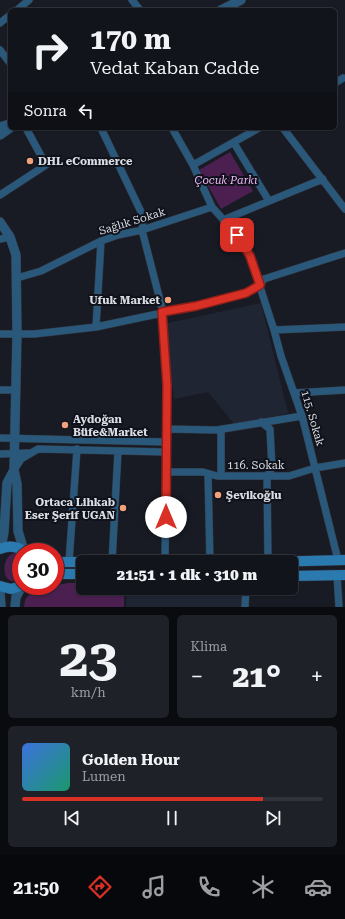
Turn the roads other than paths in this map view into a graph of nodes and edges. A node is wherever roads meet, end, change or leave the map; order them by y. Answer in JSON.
{"nodes":[{"id":1,"x":29,"y":0,"type":"edge"},
{"id":2,"x":132,"y":0,"type":"edge"},
{"id":3,"x":241,"y":0,"type":"edge"},
{"id":4,"x":19,"y":8,"type":"edge"},
{"id":5,"x":138,"y":8,"type":"edge"},
{"id":6,"x":226,"y":8,"type":"edge"},
{"id":7,"x":8,"y":17,"type":"edge"},
{"id":8,"x":0,"y":23,"type":"edge"},
{"id":9,"x":0,"y":50,"type":"edge"},
{"id":10,"x":8,"y":60,"type":"edge"},
{"id":11,"x":343,"y":78,"type":"dead end"},
{"id":12,"x":337,"y":82,"type":"edge"},
{"id":13,"x":8,"y":129,"type":"edge"},
{"id":14,"x":27,"y":130,"type":"edge"},
{"id":15,"x":102,"y":130,"type":"edge"},
{"id":16,"x":173,"y":130,"type":"edge"},
{"id":17,"x":256,"y":130,"type":"edge"},
{"id":18,"x":285,"y":130,"type":"edge"},
{"id":19,"x":0,"y":135,"type":"edge"},
{"id":20,"x":234,"y":143,"type":"junction"},
{"id":21,"x":193,"y":165,"type":"junction"},
{"id":22,"x":323,"y":179,"type":"junction"},
{"id":23,"x":0,"y":195,"type":"edge"},
{"id":24,"x":269,"y":201,"type":"junction"},
{"id":25,"x":212,"y":207,"type":"junction"},
{"id":26,"x":345,"y":209,"type":"edge"},
{"id":27,"x":223,"y":220,"type":"junction"},
{"id":28,"x":0,"y":222,"type":"edge"},
{"id":29,"x":142,"y":230,"type":"junction"},
{"id":30,"x":10,"y":237,"type":"junction"},
{"id":31,"x":0,"y":239,"type":"edge"},
{"id":32,"x":101,"y":241,"type":"junction"},
{"id":33,"x":345,"y":253,"type":"edge"},
{"id":34,"x":17,"y":278,"type":"junction"},
{"id":35,"x":260,"y":285,"type":"junction"},
{"id":36,"x":162,"y":312,"type":"junction"},
{"id":37,"x":96,"y":327,"type":"junction"},
{"id":38,"x":345,"y":327,"type":"edge"},
{"id":39,"x":274,"y":330,"type":"junction"},
{"id":40,"x":0,"y":334,"type":"edge"},
{"id":41,"x":17,"y":334,"type":"junction"},
{"id":42,"x":0,"y":390,"type":"edge"},
{"id":43,"x":15,"y":390,"type":"junction"},
{"id":44,"x":345,"y":390,"type":"edge"},
{"id":45,"x":294,"y":394,"type":"junction"},
{"id":46,"x":302,"y":416,"type":"junction"},
{"id":47,"x":262,"y":422,"type":"junction"},
{"id":48,"x":166,"y":429,"type":"junction"},
{"id":49,"x":221,"y":430,"type":"junction"},
{"id":50,"x":0,"y":438,"type":"edge"},
{"id":51,"x":15,"y":438,"type":"junction"},
{"id":52,"x":166,"y":442,"type":"junction"},
{"id":53,"x":77,"y":450,"type":"junction"},
{"id":54,"x":118,"y":450,"type":"junction"},
{"id":55,"x":166,"y":452,"type":"junction"},
{"id":56,"x":15,"y":453,"type":"junction"},
{"id":57,"x":31,"y":453,"type":"junction"},
{"id":58,"x":0,"y":454,"type":"edge"},
{"id":59,"x":345,"y":463,"type":"edge"},
{"id":60,"x":315,"y":468,"type":"junction"},
{"id":61,"x":14,"y":470,"type":"junction"},
{"id":62,"x":166,"y":472,"type":"junction"},
{"id":63,"x":208,"y":474,"type":"junction"},
{"id":64,"x":221,"y":476,"type":"junction"},
{"id":65,"x":267,"y":476,"type":"junction"},
{"id":66,"x":3,"y":500,"type":"edge"},
{"id":67,"x":22,"y":543,"type":"edge"},
{"id":68,"x":12,"y":546,"type":"edge"},
{"id":69,"x":1,"y":549,"type":"edge"},
{"id":70,"x":112,"y":555,"type":"edge"},
{"id":71,"x":165,"y":555,"type":"edge"},
{"id":72,"x":210,"y":555,"type":"edge"},
{"id":73,"x":267,"y":555,"type":"edge"},
{"id":74,"x":342,"y":560,"type":"edge"},
{"id":75,"x":298,"y":561,"type":"edge"},
{"id":76,"x":64,"y":562,"type":"edge"},
{"id":77,"x":69,"y":562,"type":"junction"},
{"id":78,"x":76,"y":562,"type":"edge"},
{"id":79,"x":64,"y":574,"type":"edge"},
{"id":80,"x":76,"y":574,"type":"edge"},
{"id":81,"x":341,"y":575,"type":"edge"},
{"id":82,"x":298,"y":576,"type":"edge"},
{"id":83,"x":0,"y":586,"type":"edge"},
{"id":84,"x":12,"y":588,"type":"edge"},
{"id":85,"x":0,"y":592,"type":"edge"},
{"id":86,"x":17,"y":595,"type":"edge"},
{"id":87,"x":246,"y":595,"type":"edge"},
{"id":88,"x":2,"y":607,"type":"edge"},
{"id":89,"x":15,"y":607,"type":"edge"},
{"id":90,"x":245,"y":607,"type":"edge"},
{"id":91,"x":339,"y":607,"type":"edge"}],
"edges":[{"from":1,"to":4,"type":"street"},
{"from":2,"to":5,"type":"street"},
{"from":3,"to":6,"type":"street"},
{"from":7,"to":8,"type":"street"},
{"from":9,"to":10,"type":"street"},
{"from":11,"to":12,"type":"street"},
{"from":13,"to":19,"type":"street"},
{"from":14,"to":23,"type":"street"},
{"from":15,"to":29,"type":"street"},
{"from":16,"to":21,"type":"street","name":"115. Sokak"},
{"from":17,"to":20,"type":"street"},
{"from":18,"to":22,"type":"street"},
{"from":20,"to":21,"type":"street"},
{"from":20,"to":24,"type":"street"},
{"from":21,"to":25,"type":"street","name":"115. Sokak"},
{"from":22,"to":24,"type":"street"},
{"from":22,"to":26,"type":"street"},
{"from":24,"to":27,"type":"street"},
{"from":25,"to":27,"type":"street","name":"115. Sokak"},
{"from":25,"to":29,"type":"street","name":"Sağlık Sokak"},
{"from":27,"to":35,"type":"street","name":"115. Sokak"},
{"from":28,"to":30,"type":"street"},
{"from":29,"to":32,"type":"street","name":"Sağlık Sokak"},
{"from":29,"to":36,"type":"street"},
{"from":30,"to":31,"type":"street"},
{"from":30,"to":34,"type":"street"},
{"from":32,"to":34,"type":"street","name":"Sağlık Sokak"},
{"from":32,"to":37,"type":"street"},
{"from":33,"to":35,"type":"street"},
{"from":34,"to":41,"type":"street"},
{"from":35,"to":36,"type":"street"},
{"from":35,"to":39,"type":"street","name":"115. Sokak"},
{"from":36,"to":37,"type":"street"},
{"from":36,"to":48,"type":"street"},
{"from":37,"to":41,"type":"street"},
{"from":38,"to":39,"type":"street"},
{"from":39,"to":45,"type":"street","name":"115. Sokak"},
{"from":40,"to":41,"type":"street"},
{"from":41,"to":43,"type":"street"},
{"from":42,"to":43,"type":"street"},
{"from":43,"to":51,"type":"street"},
{"from":44,"to":45,"type":"street"},
{"from":45,"to":46,"type":"street","name":"115. Sokak"},
{"from":46,"to":47,"type":"street"},
{"from":46,"to":60,"type":"street","name":"115. Sokak"},
{"from":47,"to":49,"type":"street"},
{"from":47,"to":65,"type":"street"},
{"from":48,"to":49,"type":"street"},
{"from":48,"to":52,"type":"street"},
{"from":49,"to":64,"type":"street"},
{"from":50,"to":51,"type":"street"},
{"from":51,"to":52,"type":"street"},
{"from":51,"to":56,"type":"street"},
{"from":52,"to":55,"type":"street"},
{"from":53,"to":54,"type":"street"},
{"from":53,"to":57,"type":"street"},
{"from":53,"to":77,"type":"street"},
{"from":54,"to":55,"type":"street"},
{"from":54,"to":70,"type":"street"},
{"from":55,"to":62,"type":"street"},
{"from":56,"to":57,"type":"street"},
{"from":56,"to":58,"type":"street"},
{"from":56,"to":61,"type":"street"},
{"from":57,"to":61,"type":"street"},
{"from":59,"to":60,"type":"street","name":"116. Sokak"},
{"from":60,"to":65,"type":"street","name":"116. Sokak"},
{"from":60,"to":74,"type":"street","name":"115. Sokak"},
{"from":61,"to":66,"type":"street"},
{"from":61,"to":67,"type":"street"},
{"from":62,"to":63,"type":"street","name":"116. Sokak"},
{"from":62,"to":71,"type":"street"},
{"from":63,"to":64,"type":"street","name":"116. Sokak"},
{"from":63,"to":72,"type":"street"},
{"from":64,"to":65,"type":"street","name":"116. Sokak"},
{"from":65,"to":73,"type":"street"},
{"from":66,"to":69,"type":"street"},
{"from":68,"to":69,"type":"main road"},
{"from":74,"to":75,"type":"main road"},
{"from":76,"to":77,"type":"main road"},
{"from":77,"to":78,"type":"main road"},
{"from":79,"to":80,"type":"main road"},
{"from":81,"to":82,"type":"main road"},
{"from":81,"to":91,"type":"street"},
{"from":83,"to":84,"type":"main road"},
{"from":85,"to":88,"type":"street"},
{"from":86,"to":89,"type":"street"},
{"from":87,"to":90,"type":"street"}]}
